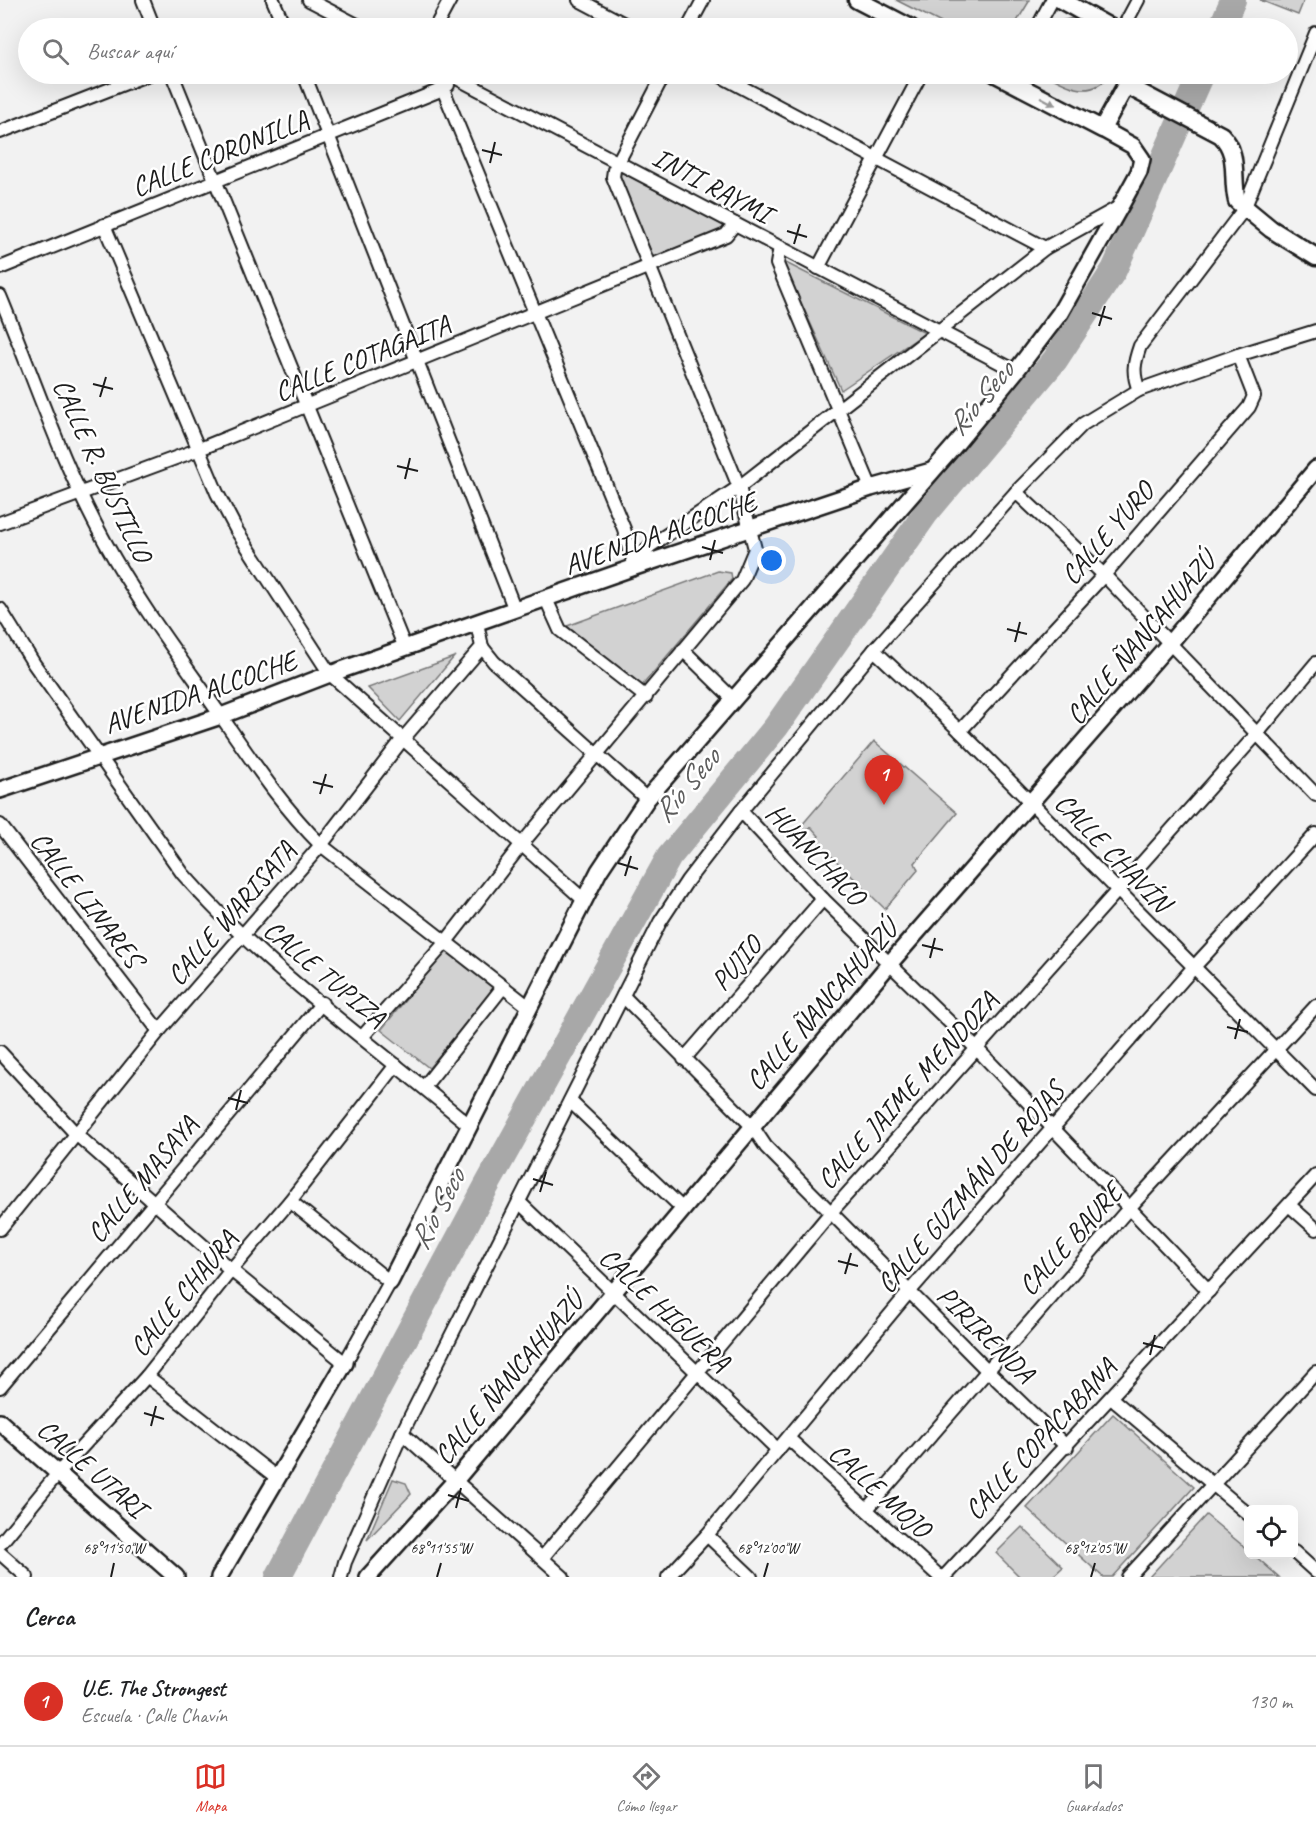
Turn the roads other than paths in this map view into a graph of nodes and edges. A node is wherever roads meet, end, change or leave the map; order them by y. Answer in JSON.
{"nodes":[{"id":1,"x":143,"y":0,"type":"edge"},
{"id":2,"x":273,"y":0,"type":"edge"},
{"id":3,"x":450,"y":0,"type":"edge"},
{"id":4,"x":579,"y":0,"type":"edge"},
{"id":5,"x":703,"y":0,"type":"edge"},
{"id":6,"x":857,"y":0,"type":"edge"},
{"id":7,"x":1052,"y":0,"type":"edge"},
{"id":8,"x":1061,"y":0,"type":"edge"},
{"id":9,"x":1138,"y":0,"type":"edge"},
{"id":10,"x":312,"y":1,"type":"edge"},
{"id":11,"x":150,"y":18,"type":"edge"},
{"id":12,"x":281,"y":18,"type":"edge"},
{"id":13,"x":344,"y":18,"type":"edge"},
{"id":14,"x":440,"y":18,"type":"edge"},
{"id":15,"x":613,"y":18,"type":"edge"},
{"id":16,"x":693,"y":18,"type":"edge"},
{"id":17,"x":892,"y":18,"type":"edge"},
{"id":18,"x":1042,"y":18,"type":"edge"},
{"id":19,"x":1093,"y":18,"type":"edge"},
{"id":20,"x":1128,"y":18,"type":"edge"},
{"id":21,"x":1316,"y":33,"type":"edge"},
{"id":22,"x":1298,"y":77,"type":"edge"},
{"id":23,"x":123,"y":84,"type":"edge"},
{"id":24,"x":176,"y":84,"type":"edge"},
{"id":25,"x":307,"y":84,"type":"edge"},
{"id":26,"x":446,"y":84,"type":"edge"},
{"id":27,"x":469,"y":84,"type":"edge"},
{"id":28,"x":659,"y":84,"type":"edge"},
{"id":29,"x":736,"y":84,"type":"edge"},
{"id":30,"x":916,"y":84,"type":"edge"},
{"id":31,"x":1021,"y":84,"type":"edge"},
{"id":32,"x":1124,"y":84,"type":"edge"},
{"id":33,"x":1134,"y":84,"type":"edge"},
{"id":34,"x":1295,"y":84,"type":"edge"},
{"id":35,"x":443,"y":89,"type":"junction"},
{"id":36,"x":1102,"y":129,"type":"junction"},
{"id":37,"x":0,"y":132,"type":"edge"},
{"id":38,"x":329,"y":135,"type":"junction"},
{"id":39,"x":878,"y":158,"type":"junction"},
{"id":40,"x":618,"y":162,"type":"junction"},
{"id":41,"x":216,"y":181,"type":"junction"},
{"id":42,"x":1121,"y":206,"type":"junction"},
{"id":43,"x":1244,"y":209,"type":"junction"},
{"id":44,"x":735,"y":224,"type":"junction"},
{"id":45,"x":104,"y":225,"type":"junction"},
{"id":46,"x":780,"y":247,"type":"junction"},
{"id":47,"x":1045,"y":248,"type":"junction"},
{"id":48,"x":1316,"y":257,"type":"edge"},
{"id":49,"x":0,"y":268,"type":"edge"},
{"id":50,"x":649,"y":268,"type":"junction"},
{"id":51,"x":818,"y":268,"type":"junction"},
{"id":52,"x":0,"y":296,"type":"edge"},
{"id":53,"x":535,"y":315,"type":"junction"},
{"id":54,"x":939,"y":331,"type":"junction"},
{"id":55,"x":1316,"y":331,"type":"edge"},
{"id":56,"x":1238,"y":355,"type":"junction"},
{"id":57,"x":419,"y":362,"type":"junction"},
{"id":58,"x":1016,"y":371,"type":"junction"},
{"id":59,"x":1139,"y":390,"type":"junction"},
{"id":60,"x":307,"y":406,"type":"junction"},
{"id":61,"x":837,"y":408,"type":"junction"},
{"id":62,"x":197,"y":450,"type":"junction"},
{"id":63,"x":1316,"y":469,"type":"edge"},
{"id":64,"x":931,"y":471,"type":"junction"},
{"id":65,"x":739,"y":487,"type":"junction"},
{"id":66,"x":871,"y":488,"type":"junction"},
{"id":67,"x":1016,"y":492,"type":"junction"},
{"id":68,"x":81,"y":493,"type":"junction"},
{"id":69,"x":0,"y":523,"type":"edge"},
{"id":70,"x":751,"y":529,"type":"junction"},
{"id":71,"x":635,"y":567,"type":"junction"},
{"id":72,"x":1104,"y":575,"type":"junction"},
{"id":73,"x":546,"y":599,"type":"junction"},
{"id":74,"x":0,"y":609,"type":"edge"},
{"id":75,"x":515,"y":610,"type":"junction"},
{"id":76,"x":477,"y":622,"type":"junction"},
{"id":77,"x":1169,"y":644,"type":"junction"},
{"id":78,"x":482,"y":647,"type":"junction"},
{"id":79,"x":405,"y":648,"type":"junction"},
{"id":80,"x":683,"y":650,"type":"junction"},
{"id":81,"x":874,"y":650,"type":"junction"},
{"id":82,"x":1316,"y":663,"type":"edge"},
{"id":83,"x":330,"y":674,"type":"junction"},
{"id":84,"x":646,"y":697,"type":"junction"},
{"id":85,"x":733,"y":699,"type":"junction"},
{"id":86,"x":221,"y":716,"type":"junction"},
{"id":87,"x":960,"y":731,"type":"junction"},
{"id":88,"x":1256,"y":735,"type":"junction"},
{"id":89,"x":402,"y":740,"type":"junction"},
{"id":90,"x":100,"y":755,"type":"junction"},
{"id":91,"x":599,"y":755,"type":"junction"},
{"id":92,"x":0,"y":790,"type":"edge"},
{"id":93,"x":1316,"y":795,"type":"edge"},
{"id":94,"x":648,"y":799,"type":"junction"},
{"id":95,"x":1031,"y":804,"type":"junction"},
{"id":96,"x":741,"y":811,"type":"junction"},
{"id":97,"x":2,"y":833,"type":"edge"},
{"id":98,"x":1316,"y":834,"type":"edge"},
{"id":99,"x":321,"y":845,"type":"junction"},
{"id":100,"x":521,"y":845,"type":"junction"},
{"id":101,"x":1117,"y":890,"type":"junction"},
{"id":102,"x":823,"y":899,"type":"junction"},
{"id":103,"x":584,"y":900,"type":"junction"},
{"id":104,"x":243,"y":935,"type":"junction"},
{"id":105,"x":445,"y":943,"type":"junction"},
{"id":106,"x":891,"y":962,"type":"junction"},
{"id":107,"x":1193,"y":968,"type":"junction"},
{"id":108,"x":503,"y":987,"type":"junction"},
{"id":109,"x":623,"y":996,"type":"junction"},
{"id":110,"x":322,"y":1003,"type":"junction"},
{"id":111,"x":1316,"y":1006,"type":"edge"},
{"id":112,"x":530,"y":1007,"type":"junction"},
{"id":113,"x":159,"y":1031,"type":"junction"},
{"id":114,"x":363,"y":1036,"type":"junction"},
{"id":115,"x":976,"y":1048,"type":"junction"},
{"id":116,"x":1274,"y":1049,"type":"junction"},
{"id":117,"x":0,"y":1052,"type":"edge"},
{"id":118,"x":684,"y":1059,"type":"junction"},
{"id":119,"x":396,"y":1065,"type":"junction"},
{"id":120,"x":424,"y":1087,"type":"junction"},
{"id":121,"x":1316,"y":1090,"type":"edge"},
{"id":122,"x":570,"y":1101,"type":"junction"},
{"id":123,"x":469,"y":1125,"type":"junction"},
{"id":124,"x":752,"y":1126,"type":"junction"},
{"id":125,"x":1053,"y":1129,"type":"junction"},
{"id":126,"x":76,"y":1134,"type":"junction"},
{"id":127,"x":1316,"y":1175,"type":"edge"},
{"id":128,"x":290,"y":1201,"type":"junction"},
{"id":129,"x":154,"y":1202,"type":"junction"},
{"id":130,"x":519,"y":1202,"type":"junction"},
{"id":131,"x":1289,"y":1205,"type":"junction"},
{"id":132,"x":1130,"y":1207,"type":"junction"},
{"id":133,"x":684,"y":1210,"type":"junction"},
{"id":134,"x":832,"y":1211,"type":"junction"},
{"id":135,"x":0,"y":1229,"type":"edge"},
{"id":136,"x":1316,"y":1229,"type":"edge"},
{"id":137,"x":231,"y":1270,"type":"junction"},
{"id":138,"x":390,"y":1282,"type":"junction"},
{"id":139,"x":1209,"y":1291,"type":"junction"},
{"id":140,"x":909,"y":1292,"type":"junction"},
{"id":141,"x":612,"y":1294,"type":"junction"},
{"id":142,"x":345,"y":1363,"type":"junction"},
{"id":143,"x":986,"y":1369,"type":"junction"},
{"id":144,"x":699,"y":1372,"type":"junction"},
{"id":145,"x":1316,"y":1372,"type":"edge"},
{"id":146,"x":147,"y":1376,"type":"junction"},
{"id":147,"x":0,"y":1387,"type":"edge"},
{"id":148,"x":1112,"y":1398,"type":"junction"},
{"id":149,"x":0,"y":1422,"type":"edge"},
{"id":150,"x":402,"y":1433,"type":"junction"},
{"id":151,"x":788,"y":1438,"type":"junction"},
{"id":152,"x":1067,"y":1447,"type":"junction"},
{"id":153,"x":778,"y":1450,"type":"junction"},
{"id":154,"x":59,"y":1473,"type":"junction"},
{"id":155,"x":276,"y":1477,"type":"junction"},
{"id":156,"x":454,"y":1482,"type":"junction"},
{"id":157,"x":1215,"y":1485,"type":"junction"},
{"id":158,"x":867,"y":1509,"type":"junction"},
{"id":159,"x":1244,"y":1510,"type":"edge"},
{"id":160,"x":707,"y":1534,"type":"junction"},
{"id":161,"x":0,"y":1544,"type":"edge"},
{"id":162,"x":0,"y":1553,"type":"edge"},
{"id":163,"x":1298,"y":1556,"type":"edge"},
{"id":164,"x":543,"y":1557,"type":"junction"},
{"id":165,"x":1316,"y":1571,"type":"edge"},
{"id":166,"x":27,"y":1577,"type":"edge"},
{"id":167,"x":176,"y":1577,"type":"edge"},
{"id":168,"x":219,"y":1577,"type":"edge"},
{"id":169,"x":341,"y":1577,"type":"edge"},
{"id":170,"x":368,"y":1577,"type":"edge"},
{"id":171,"x":563,"y":1577,"type":"edge"},
{"id":172,"x":668,"y":1577,"type":"edge"},
{"id":173,"x":750,"y":1577,"type":"edge"},
{"id":174,"x":942,"y":1577,"type":"edge"},
{"id":175,"x":1128,"y":1577,"type":"edge"}],
"edges":[{"from":1,"to":11,"type":"street"},
{"from":2,"to":12,"type":"street"},
{"from":3,"to":14,"type":"street"},
{"from":4,"to":15,"type":"street"},
{"from":5,"to":16,"type":"street"},
{"from":6,"to":17,"type":"main road"},
{"from":7,"to":18,"type":"street"},
{"from":8,"to":19,"type":"main road"},
{"from":9,"to":20,"type":"street"},
{"from":10,"to":13,"type":"street"},
{"from":21,"to":22,"type":"street"},
{"from":23,"to":37,"type":"street"},
{"from":24,"to":41,"type":"street"},
{"from":25,"to":38,"type":"street"},
{"from":26,"to":35,"type":"street","name":"CALLE CORONILLA"},
{"from":27,"to":40,"type":"street","name":"INTI RAYMI"},
{"from":28,"to":40,"type":"street"},
{"from":29,"to":39,"type":"street"},
{"from":30,"to":39,"type":"street"},
{"from":31,"to":36,"type":"main road","one_way":true},
{"from":32,"to":36,"type":"main road"},
{"from":33,"to":43,"type":"main road"},
{"from":34,"to":43,"type":"street"},
{"from":35,"to":38,"type":"street","name":"CALLE CORONILLA"},
{"from":35,"to":53,"type":"street"},
{"from":36,"to":42,"type":"street"},
{"from":38,"to":41,"type":"street","name":"CALLE CORONILLA"},
{"from":38,"to":57,"type":"street"},
{"from":39,"to":47,"type":"street"},
{"from":39,"to":51,"type":"street"},
{"from":40,"to":44,"type":"street","name":"INTI RAYMI"},
{"from":40,"to":50,"type":"street"},
{"from":41,"to":45,"type":"street","name":"CALLE CORONILLA"},
{"from":41,"to":60,"type":"street"},
{"from":42,"to":47,"type":"street"},
{"from":42,"to":58,"type":"street"},
{"from":43,"to":48,"type":"main road"},
{"from":43,"to":59,"type":"street"},
{"from":44,"to":46,"type":"street","name":"INTI RAYMI"},
{"from":44,"to":50,"type":"street","name":"CALLE COTAGAITA"},
{"from":45,"to":49,"type":"street","name":"CALLE CORONILLA"},
{"from":45,"to":62,"type":"street"},
{"from":46,"to":51,"type":"street","name":"INTI RAYMI"},
{"from":46,"to":61,"type":"street"},
{"from":47,"to":54,"type":"street"},
{"from":50,"to":53,"type":"street","name":"CALLE COTAGAITA"},
{"from":50,"to":65,"type":"street"},
{"from":51,"to":54,"type":"street","name":"INTI RAYMI"},
{"from":52,"to":68,"type":"street","name":"CALLE R. BUSTILLO"},
{"from":53,"to":57,"type":"street","name":"CALLE COTAGAITA"},
{"from":53,"to":71,"type":"street"},
{"from":54,"to":58,"type":"street","name":"INTI RAYMI"},
{"from":54,"to":61,"type":"street"},
{"from":55,"to":56,"type":"street"},
{"from":56,"to":59,"type":"street"},
{"from":56,"to":72,"type":"street","name":"CALLE YURO"},
{"from":57,"to":60,"type":"street","name":"CALLE COTAGAITA"},
{"from":57,"to":75,"type":"street"},
{"from":58,"to":64,"type":"street"},
{"from":59,"to":67,"type":"street"},
{"from":60,"to":62,"type":"street","name":"CALLE COTAGAITA"},
{"from":60,"to":79,"type":"street"},
{"from":61,"to":65,"type":"street"},
{"from":61,"to":66,"type":"street"},
{"from":62,"to":68,"type":"street","name":"CALLE COTAGAITA"},
{"from":62,"to":83,"type":"street"},
{"from":63,"to":77,"type":"street","name":"CALLE ÑANCAHUAZÚ"},
{"from":64,"to":66,"type":"street","name":"AVENIDA ALCOCHE"},
{"from":64,"to":85,"type":"street"},
{"from":65,"to":70,"type":"street"},
{"from":65,"to":71,"type":"street"},
{"from":66,"to":70,"type":"street","name":"AVENIDA ALCOCHE"},
{"from":67,"to":72,"type":"street"},
{"from":67,"to":81,"type":"street"},
{"from":68,"to":69,"type":"street","name":"CALLE COTAGAITA"},
{"from":68,"to":86,"type":"street","name":"CALLE R. BUSTILLO"},
{"from":70,"to":71,"type":"street","name":"AVENIDA ALCOCHE"},
{"from":70,"to":80,"type":"street"},
{"from":71,"to":73,"type":"street","name":"AVENIDA ALCOCHE"},
{"from":72,"to":77,"type":"street"},
{"from":72,"to":87,"type":"street","name":"CALLE YURO"},
{"from":73,"to":75,"type":"street","name":"AVENIDA ALCOCHE"},
{"from":73,"to":84,"type":"street"},
{"from":74,"to":90,"type":"street","name":"CALLE TUPIZA"},
{"from":75,"to":76,"type":"street","name":"AVENIDA ALCOCHE"},
{"from":76,"to":78,"type":"street"},
{"from":76,"to":79,"type":"street","name":"AVENIDA ALCOCHE"},
{"from":77,"to":88,"type":"street"},
{"from":77,"to":95,"type":"street","name":"CALLE ÑANCAHUAZÚ"},
{"from":78,"to":89,"type":"street","name":"CALLE WARISATA"},
{"from":78,"to":91,"type":"street"},
{"from":79,"to":83,"type":"street","name":"AVENIDA ALCOCHE"},
{"from":80,"to":84,"type":"street"},
{"from":80,"to":85,"type":"street"},
{"from":81,"to":87,"type":"street","name":"CALLE CHAVÍN"},
{"from":81,"to":96,"type":"street"},
{"from":82,"to":88,"type":"street","name":"CALLE JAIME MENDOZA"},
{"from":83,"to":86,"type":"street","name":"AVENIDA ALCOCHE"},
{"from":83,"to":89,"type":"street"},
{"from":84,"to":91,"type":"street"},
{"from":85,"to":94,"type":"street"},
{"from":86,"to":90,"type":"street","name":"AVENIDA ALCOCHE"},
{"from":86,"to":99,"type":"street","name":"CALLE R. BUSTILLO"},
{"from":87,"to":95,"type":"street","name":"CALLE CHAVÍN"},
{"from":88,"to":93,"type":"street"},
{"from":88,"to":101,"type":"street","name":"CALLE JAIME MENDOZA"},
{"from":89,"to":99,"type":"street","name":"CALLE WARISATA"},
{"from":89,"to":100,"type":"street"},
{"from":90,"to":92,"type":"street","name":"AVENIDA ALCOCHE"},
{"from":90,"to":104,"type":"street","name":"CALLE TUPIZA"},
{"from":91,"to":94,"type":"street"},
{"from":91,"to":100,"type":"street"},
{"from":94,"to":103,"type":"street"},
{"from":95,"to":101,"type":"street","name":"CALLE CHAVÍN"},
{"from":95,"to":106,"type":"street","name":"CALLE ÑANCAHUAZÚ"},
{"from":96,"to":102,"type":"street","name":"HUANCHACO"},
{"from":96,"to":109,"type":"street"},
{"from":97,"to":113,"type":"street","name":"CALLE LINARES"},
{"from":98,"to":107,"type":"street","name":"CALLE GUZMÁN DE ROJAS"},
{"from":99,"to":104,"type":"street","name":"CALLE WARISATA"},
{"from":99,"to":105,"type":"street","name":"CALLE R. BUSTILLO"},
{"from":100,"to":103,"type":"street"},
{"from":100,"to":105,"type":"street"},
{"from":101,"to":107,"type":"street","name":"CALLE CHAVÍN"},
{"from":101,"to":115,"type":"street","name":"CALLE JAIME MENDOZA"},
{"from":102,"to":106,"type":"street","name":"HUANCHACO"},
{"from":102,"to":118,"type":"street","name":"PUJIO"},
{"from":103,"to":112,"type":"street"},
{"from":104,"to":110,"type":"street","name":"CALLE TUPIZA"},
{"from":104,"to":113,"type":"street","name":"CALLE WARISATA"},
{"from":105,"to":108,"type":"street","name":"CALLE R. BUSTILLO"},
{"from":105,"to":114,"type":"street"},
{"from":106,"to":115,"type":"street","name":"HUANCHACO"},
{"from":106,"to":124,"type":"street","name":"CALLE ÑANCAHUAZÚ"},
{"from":107,"to":116,"type":"street","name":"CALLE CHAVÍN"},
{"from":107,"to":125,"type":"street","name":"CALLE GUZMÁN DE ROJAS"},
{"from":108,"to":112,"type":"street","name":"CALLE R. BUSTILLO"},
{"from":108,"to":120,"type":"street"},
{"from":109,"to":118,"type":"street","name":"PIRIRENDA"},
{"from":109,"to":122,"type":"street"},
{"from":110,"to":114,"type":"street","name":"CALLE TUPIZA"},
{"from":110,"to":129,"type":"street","name":"CALLE MASAYA"},
{"from":111,"to":116,"type":"street","name":"CALLE BAURE"},
{"from":112,"to":123,"type":"street"},
{"from":113,"to":126,"type":"street","name":"CALLE WARISATA"},
{"from":114,"to":119,"type":"street","name":"CALLE TUPIZA"},
{"from":115,"to":125,"type":"street","name":"HUANCHACO"},
{"from":115,"to":134,"type":"street","name":"CALLE JAIME MENDOZA"},
{"from":116,"to":121,"type":"street","name":"CALLE CHAVÍN"},
{"from":116,"to":132,"type":"street","name":"CALLE BAURE"},
{"from":117,"to":126,"type":"street"},
{"from":118,"to":124,"type":"street","name":"PIRIRENDA"},
{"from":119,"to":120,"type":"street","name":"CALLE TUPIZA"},
{"from":119,"to":128,"type":"street","name":"CALLE CHAURA"},
{"from":120,"to":123,"type":"street","name":"CALLE TUPIZA"},
{"from":122,"to":130,"type":"street"},
{"from":122,"to":133,"type":"street"},
{"from":123,"to":138,"type":"street"},
{"from":124,"to":133,"type":"street","name":"CALLE ÑANCAHUAZÚ"},
{"from":124,"to":134,"type":"street","name":"PIRIRENDA"},
{"from":125,"to":132,"type":"street","name":"HUANCHACO"},
{"from":125,"to":140,"type":"street","name":"CALLE GUZMÁN DE ROJAS"},
{"from":126,"to":129,"type":"street"},
{"from":126,"to":135,"type":"street","name":"CALLE WARISATA"},
{"from":127,"to":131,"type":"street","name":"CALLE COPACABANA"},
{"from":128,"to":137,"type":"street","name":"CALLE CHAURA"},
{"from":128,"to":138,"type":"street"},
{"from":129,"to":137,"type":"street"},
{"from":129,"to":147,"type":"street","name":"CALLE MASAYA"},
{"from":130,"to":141,"type":"street","name":"CALLE HIGUERA"},
{"from":130,"to":150,"type":"street"},
{"from":131,"to":136,"type":"street"},
{"from":131,"to":139,"type":"street","name":"CALLE COPACABANA"},
{"from":132,"to":139,"type":"street","name":"HUANCHACO"},
{"from":132,"to":143,"type":"street","name":"CALLE BAURE"},
{"from":133,"to":141,"type":"street","name":"CALLE ÑANCAHUAZÚ"},
{"from":134,"to":140,"type":"street","name":"PIRIRENDA"},
{"from":134,"to":144,"type":"street","name":"CALLE JAIME MENDOZA"},
{"from":137,"to":142,"type":"street"},
{"from":137,"to":146,"type":"street","name":"CALLE CHAURA"},
{"from":138,"to":142,"type":"street"},
{"from":139,"to":148,"type":"street","name":"CALLE COPACABANA"},
{"from":140,"to":143,"type":"street","name":"PIRIRENDA"},
{"from":140,"to":151,"type":"street","name":"CALLE GUZMÁN DE ROJAS"},
{"from":141,"to":144,"type":"street","name":"CALLE HIGUERA"},
{"from":141,"to":156,"type":"street","name":"CALLE ÑANCAHUAZÚ"},
{"from":142,"to":155,"type":"street"},
{"from":143,"to":152,"type":"street","name":"PIRIRENDA"},
{"from":143,"to":158,"type":"street","name":"CALLE BAURE"},
{"from":144,"to":153,"type":"street","name":"CALLE HIGUERA"},
{"from":144,"to":164,"type":"street","name":"CALLE JAIME MENDOZA"},
{"from":145,"to":157,"type":"street"},
{"from":146,"to":154,"type":"street","name":"CALLE CHAURA"},
{"from":146,"to":155,"type":"street"},
{"from":148,"to":152,"type":"street","name":"CALLE COPACABANA"},
{"from":148,"to":157,"type":"street"},
{"from":149,"to":154,"type":"street","name":"CALLE UTARI"},
{"from":150,"to":156,"type":"street"},
{"from":150,"to":169,"type":"street"},
{"from":151,"to":153,"type":"street","name":"CALLE GUZMÁN DE ROJAS"},
{"from":151,"to":158,"type":"street","name":"CALLE MOJO"},
{"from":152,"to":174,"type":"street","name":"CALLE COPACABANA"},
{"from":153,"to":160,"type":"street","name":"CALLE GUZMÁN DE ROJAS"},
{"from":154,"to":161,"type":"street","name":"CALLE CHAURA"},
{"from":154,"to":167,"type":"street","name":"CALLE UTARI"},
{"from":155,"to":168,"type":"street"},
{"from":156,"to":164,"type":"street"},
{"from":156,"to":170,"type":"street","name":"CALLE ÑANCAHUAZÚ"},
{"from":157,"to":159,"type":"street"},
{"from":157,"to":175,"type":"street"},
{"from":158,"to":174,"type":"street","name":"CALLE MOJO"},
{"from":160,"to":172,"type":"street","name":"CALLE GUZMÁN DE ROJAS"},
{"from":160,"to":173,"type":"street"},
{"from":162,"to":166,"type":"street"},
{"from":163,"to":165,"type":"street"},
{"from":164,"to":171,"type":"street"}]}
